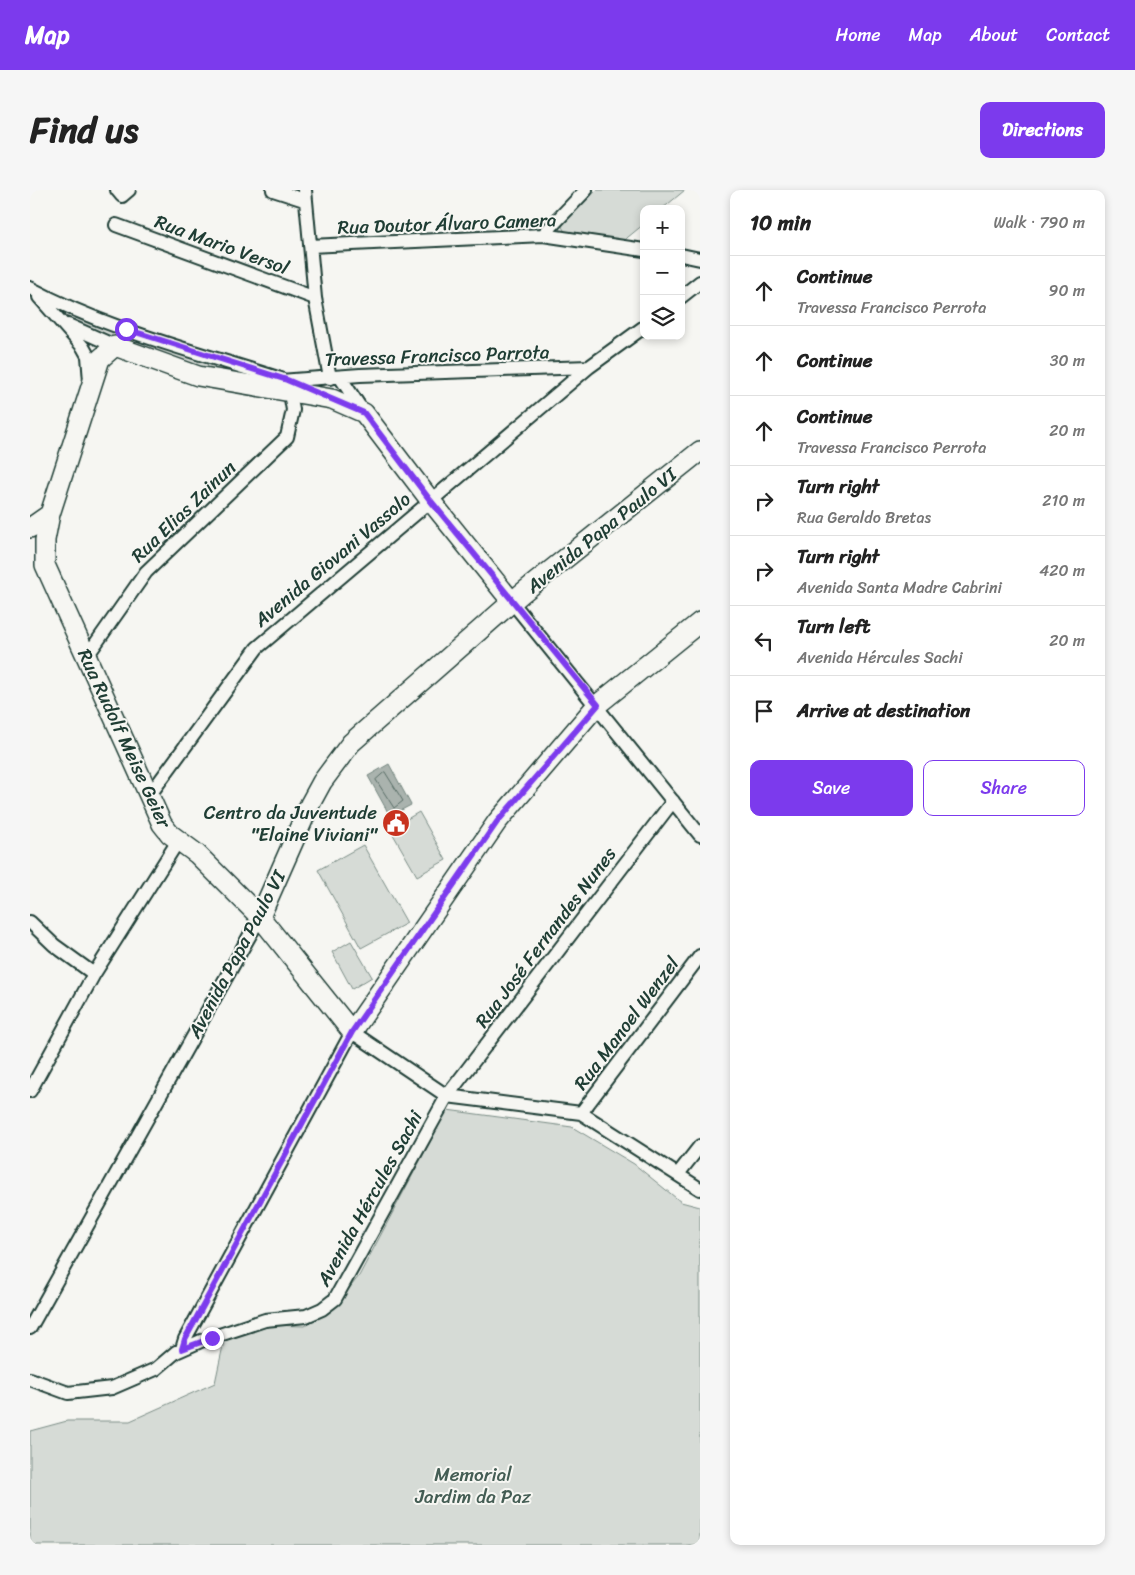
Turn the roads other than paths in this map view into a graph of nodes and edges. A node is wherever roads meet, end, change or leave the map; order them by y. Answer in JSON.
{"nodes":[{"id":1,"x":117,"y":190,"type":"edge"},
{"id":2,"x":129,"y":190,"type":"edge"},
{"id":3,"x":273,"y":190,"type":"edge"},
{"id":4,"x":586,"y":190,"type":"edge"},
{"id":5,"x":304,"y":195,"type":"edge"},
{"id":6,"x":116,"y":225,"type":"dead end"},
{"id":7,"x":543,"y":235,"type":"junction"},
{"id":8,"x":310,"y":246,"type":"junction"},
{"id":9,"x":640,"y":249,"type":"edge"},
{"id":10,"x":685,"y":256,"type":"edge"},
{"id":11,"x":700,"y":259,"type":"edge"},
{"id":12,"x":700,"y":282,"type":"edge"},
{"id":13,"x":30,"y":288,"type":"edge"},
{"id":14,"x":684,"y":295,"type":"edge"},
{"id":15,"x":315,"y":298,"type":"junction"},
{"id":16,"x":64,"y":323,"type":"junction"},
{"id":17,"x":640,"y":330,"type":"edge"},
{"id":18,"x":115,"y":346,"type":"junction"},
{"id":19,"x":589,"y":368,"type":"junction"},
{"id":20,"x":335,"y":377,"type":"junction"},
{"id":21,"x":90,"y":386,"type":"junction"},
{"id":22,"x":288,"y":387,"type":"junction"},
{"id":23,"x":364,"y":413,"type":"junction"},
{"id":24,"x":700,"y":450,"type":"edge"},
{"id":25,"x":430,"y":500,"type":"junction"},
{"id":26,"x":50,"y":514,"type":"junction"},
{"id":27,"x":30,"y":528,"type":"edge"},
{"id":28,"x":30,"y":552,"type":"edge"},
{"id":29,"x":45,"y":565,"type":"junction"},
{"id":30,"x":512,"y":602,"type":"junction"},
{"id":31,"x":699,"y":626,"type":"edge"},
{"id":32,"x":87,"y":656,"type":"junction"},
{"id":33,"x":598,"y":705,"type":"junction"},
{"id":34,"x":149,"y":796,"type":"junction"},
{"id":35,"x":673,"y":801,"type":"junction"},
{"id":36,"x":700,"y":835,"type":"edge"},
{"id":37,"x":178,"y":841,"type":"junction"},
{"id":38,"x":260,"y":917,"type":"junction"},
{"id":39,"x":30,"y":922,"type":"edge"},
{"id":40,"x":700,"y":956,"type":"edge"},
{"id":41,"x":94,"y":974,"type":"junction"},
{"id":42,"x":352,"y":1032,"type":"junction"},
{"id":43,"x":30,"y":1091,"type":"edge"},
{"id":44,"x":447,"y":1096,"type":"junction"},
{"id":45,"x":581,"y":1113,"type":"junction"},
{"id":46,"x":700,"y":1146,"type":"edge"},
{"id":47,"x":678,"y":1174,"type":"junction"},
{"id":48,"x":700,"y":1189,"type":"edge"},
{"id":49,"x":30,"y":1328,"type":"edge"},
{"id":50,"x":182,"y":1349,"type":"junction"},
{"id":51,"x":30,"y":1379,"type":"edge"}],
"edges":[{"from":1,"to":2,"type":"street"},
{"from":3,"to":5,"type":"street"},
{"from":4,"to":7,"type":"street"},
{"from":5,"to":8,"type":"street"},
{"from":6,"to":15,"type":"street","name":"Rua Mario Versol"},
{"from":7,"to":8,"type":"street","name":"Rua Doutor Álvaro Camera"},
{"from":7,"to":9,"type":"street","name":"Rua Doutor Álvaro Camera"},
{"from":8,"to":15,"type":"street"},
{"from":10,"to":11,"type":"street"},
{"from":12,"to":14,"type":"street"},
{"from":13,"to":16,"type":"street"},
{"from":13,"to":22,"type":"street"},
{"from":15,"to":20,"type":"street"},
{"from":16,"to":18,"type":"street"},
{"from":16,"to":21,"type":"street"},
{"from":17,"to":19,"type":"street","name":"Avenida Giovani Vassolo"},
{"from":18,"to":21,"type":"main road"},
{"from":18,"to":22,"type":"main road"},
{"from":19,"to":20,"type":"street","name":"Travessa Francisco Parrota"},
{"from":19,"to":25,"type":"street","name":"Avenida Giovani Vassolo"},
{"from":20,"to":22,"type":"street","name":"Travessa Francisco Parrota"},
{"from":20,"to":23,"type":"street"},
{"from":21,"to":26,"type":"main road"},
{"from":22,"to":23,"type":"main road"},
{"from":22,"to":32,"type":"street","name":"Rua Elias Zainun"},
{"from":23,"to":25,"type":"main road"},
{"from":24,"to":30,"type":"main road","name":"Avenida Papa Paulo VI"},
{"from":25,"to":30,"type":"main road"},
{"from":25,"to":34,"type":"street","name":"Avenida Giovani Vassolo"},
{"from":26,"to":27,"type":"main road"},
{"from":26,"to":29,"type":"main road"},
{"from":28,"to":29,"type":"main road"},
{"from":29,"to":32,"type":"main road","name":"Rua Rudolf Meise Geier"},
{"from":30,"to":33,"type":"street"},
{"from":30,"to":38,"type":"main road","name":"Avenida Papa Paulo VI"},
{"from":31,"to":33,"type":"main road"},
{"from":32,"to":34,"type":"main road","name":"Rua Rudolf Meise Geier"},
{"from":33,"to":35,"type":"street"},
{"from":33,"to":42,"type":"main road"},
{"from":34,"to":37,"type":"main road","name":"Rua Rudolf Meise Geier"},
{"from":35,"to":36,"type":"street"},
{"from":35,"to":44,"type":"street","name":"Rua José Fernandes Nunes"},
{"from":37,"to":38,"type":"main road","name":"Rua Rudolf Meise Geier"},
{"from":37,"to":41,"type":"street"},
{"from":38,"to":42,"type":"main road","name":"Rua Rudolf Meise Geier"},
{"from":38,"to":49,"type":"street","name":"Avenida Papa Paulo VI"},
{"from":39,"to":41,"type":"street"},
{"from":40,"to":45,"type":"street","name":"Rua Manoel Wenzel"},
{"from":41,"to":43,"type":"street"},
{"from":42,"to":44,"type":"street","name":"Rua Rudolf Meise Geier"},
{"from":42,"to":50,"type":"street"},
{"from":44,"to":45,"type":"street"},
{"from":44,"to":50,"type":"street","name":"Avenida Hércules Sachi"},
{"from":45,"to":47,"type":"street"},
{"from":46,"to":47,"type":"street"},
{"from":47,"to":48,"type":"street"},
{"from":50,"to":51,"type":"street","name":"Avenida Hércules Sachi"}]}
